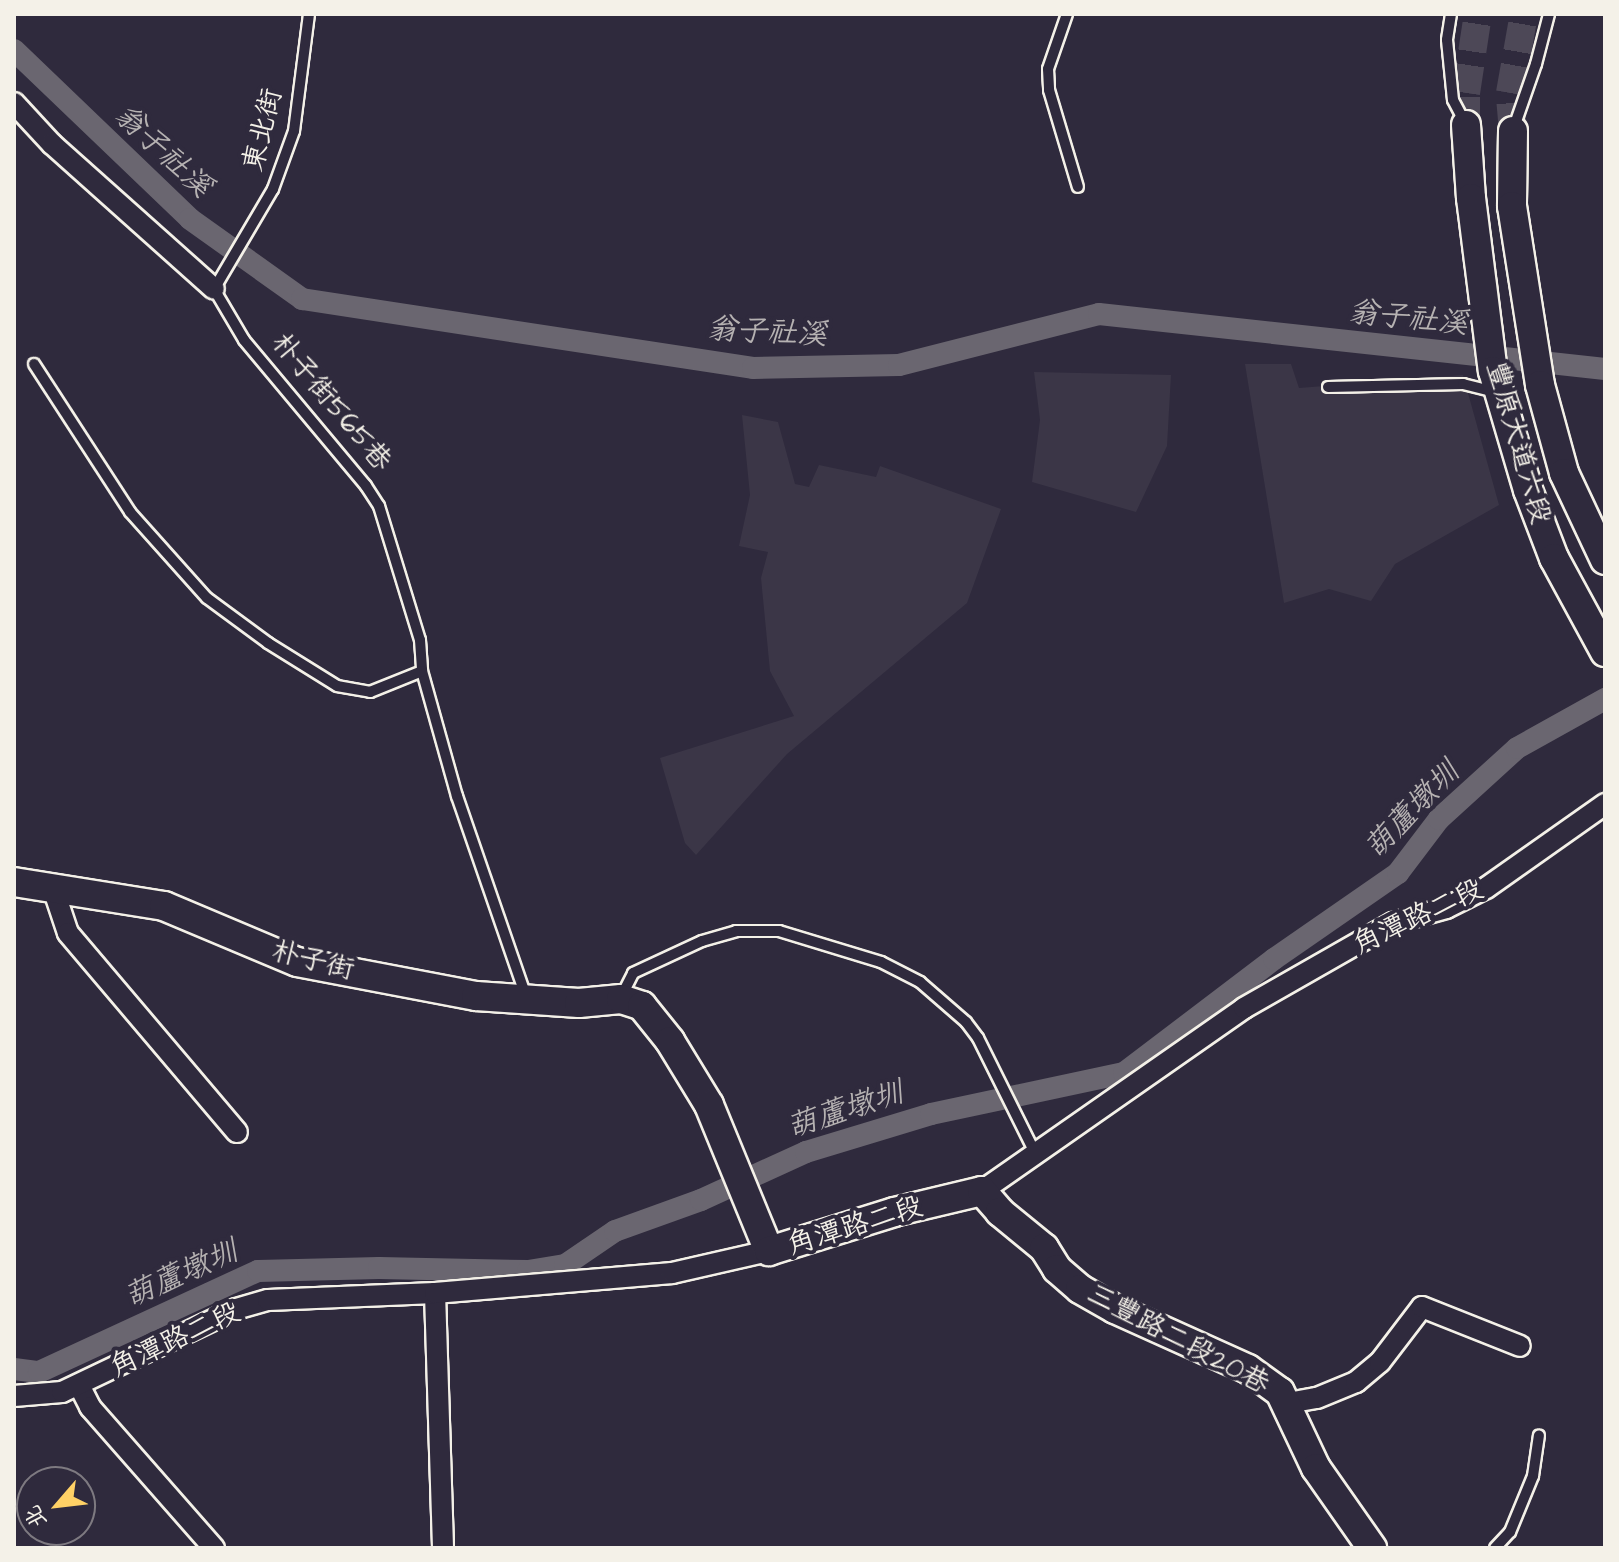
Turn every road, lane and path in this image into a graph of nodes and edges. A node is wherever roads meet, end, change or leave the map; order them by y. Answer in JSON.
{"nodes":[{"id":1,"x":309,"y":14,"type":"edge"},
{"id":2,"x":1067,"y":14,"type":"edge"},
{"id":3,"x":1451,"y":14,"type":"edge"},
{"id":4,"x":1549,"y":14,"type":"edge"},
{"id":5,"x":14,"y":103,"type":"edge"},
{"id":6,"x":1466,"y":125,"type":"joint"},
{"id":7,"x":1513,"y":131,"type":"joint"},
{"id":8,"x":1078,"y":187,"type":"dead end"},
{"id":9,"x":217,"y":284,"type":"junction"},
{"id":10,"x":34,"y":364,"type":"dead end"},
{"id":11,"x":1496,"y":382,"type":"junction"},
{"id":12,"x":1328,"y":387,"type":"dead end"},
{"id":13,"x":1605,"y":560,"type":"edge"},
{"id":14,"x":1605,"y":652,"type":"edge"},
{"id":15,"x":422,"y":671,"type":"junction"},
{"id":16,"x":1605,"y":804,"type":"edge"},
{"id":17,"x":14,"y":882,"type":"edge"},
{"id":18,"x":53,"y":888,"type":"junction"},
{"id":19,"x":621,"y":999,"type":"junction"},
{"id":20,"x":527,"y":1000,"type":"junction"},
{"id":21,"x":237,"y":1132,"type":"dead end"},
{"id":22,"x":1036,"y":1155,"type":"junction"},
{"id":23,"x":982,"y":1191,"type":"junction"},
{"id":24,"x":769,"y":1251,"type":"junction"},
{"id":25,"x":435,"y":1293,"type":"junction"},
{"id":26,"x":1520,"y":1346,"type":"dead end"},
{"id":27,"x":79,"y":1385,"type":"junction"},
{"id":28,"x":14,"y":1396,"type":"edge"},
{"id":29,"x":1288,"y":1403,"type":"junction"},
{"id":30,"x":1539,"y":1435,"type":"dead end"},
{"id":31,"x":214,"y":1548,"type":"edge"},
{"id":32,"x":443,"y":1548,"type":"edge"},
{"id":33,"x":1372,"y":1548,"type":"edge"},
{"id":34,"x":1495,"y":1548,"type":"edge"}],
"edges":[{"from":1,"to":9,"type":"lane","name":"東北街"},
{"from":2,"to":8,"type":"lane"},
{"from":3,"to":6,"type":"lane"},
{"from":4,"to":7,"type":"lane"},
{"from":5,"to":9,"type":"street","name":"朴子街565巷"},
{"from":6,"to":11,"type":"street","name":"豐原大道六段"},
{"from":7,"to":13,"type":"street","name":"豐原大道六段"},
{"from":9,"to":15,"type":"lane","name":"朴子街565巷"},
{"from":10,"to":15,"type":"lane"},
{"from":11,"to":12,"type":"lane"},
{"from":11,"to":14,"type":"street","name":"豐原大道六段"},
{"from":15,"to":20,"type":"lane","name":"朴子街565巷"},
{"from":16,"to":22,"type":"street","name":"角潭路二段"},
{"from":17,"to":18,"type":"street","name":"朴子街"},
{"from":18,"to":20,"type":"street","name":"朴子街"},
{"from":18,"to":21,"type":"street"},
{"from":19,"to":20,"type":"street","name":"朴子街"},
{"from":19,"to":22,"type":"lane"},
{"from":19,"to":24,"type":"street"},
{"from":22,"to":23,"type":"street","name":"角潭路二段"},
{"from":23,"to":24,"type":"street","name":"角潭路二段"},
{"from":23,"to":29,"type":"street","name":"三豐路二段20巷"},
{"from":24,"to":25,"type":"street","name":"角潭路二段"},
{"from":25,"to":27,"type":"street","name":"角潭路二段"},
{"from":25,"to":32,"type":"street"},
{"from":26,"to":29,"type":"street"},
{"from":27,"to":28,"type":"street","name":"角潭路二段"},
{"from":27,"to":31,"type":"street"},
{"from":29,"to":33,"type":"street","name":"三豐路二段20巷"},
{"from":30,"to":34,"type":"lane"}]}
